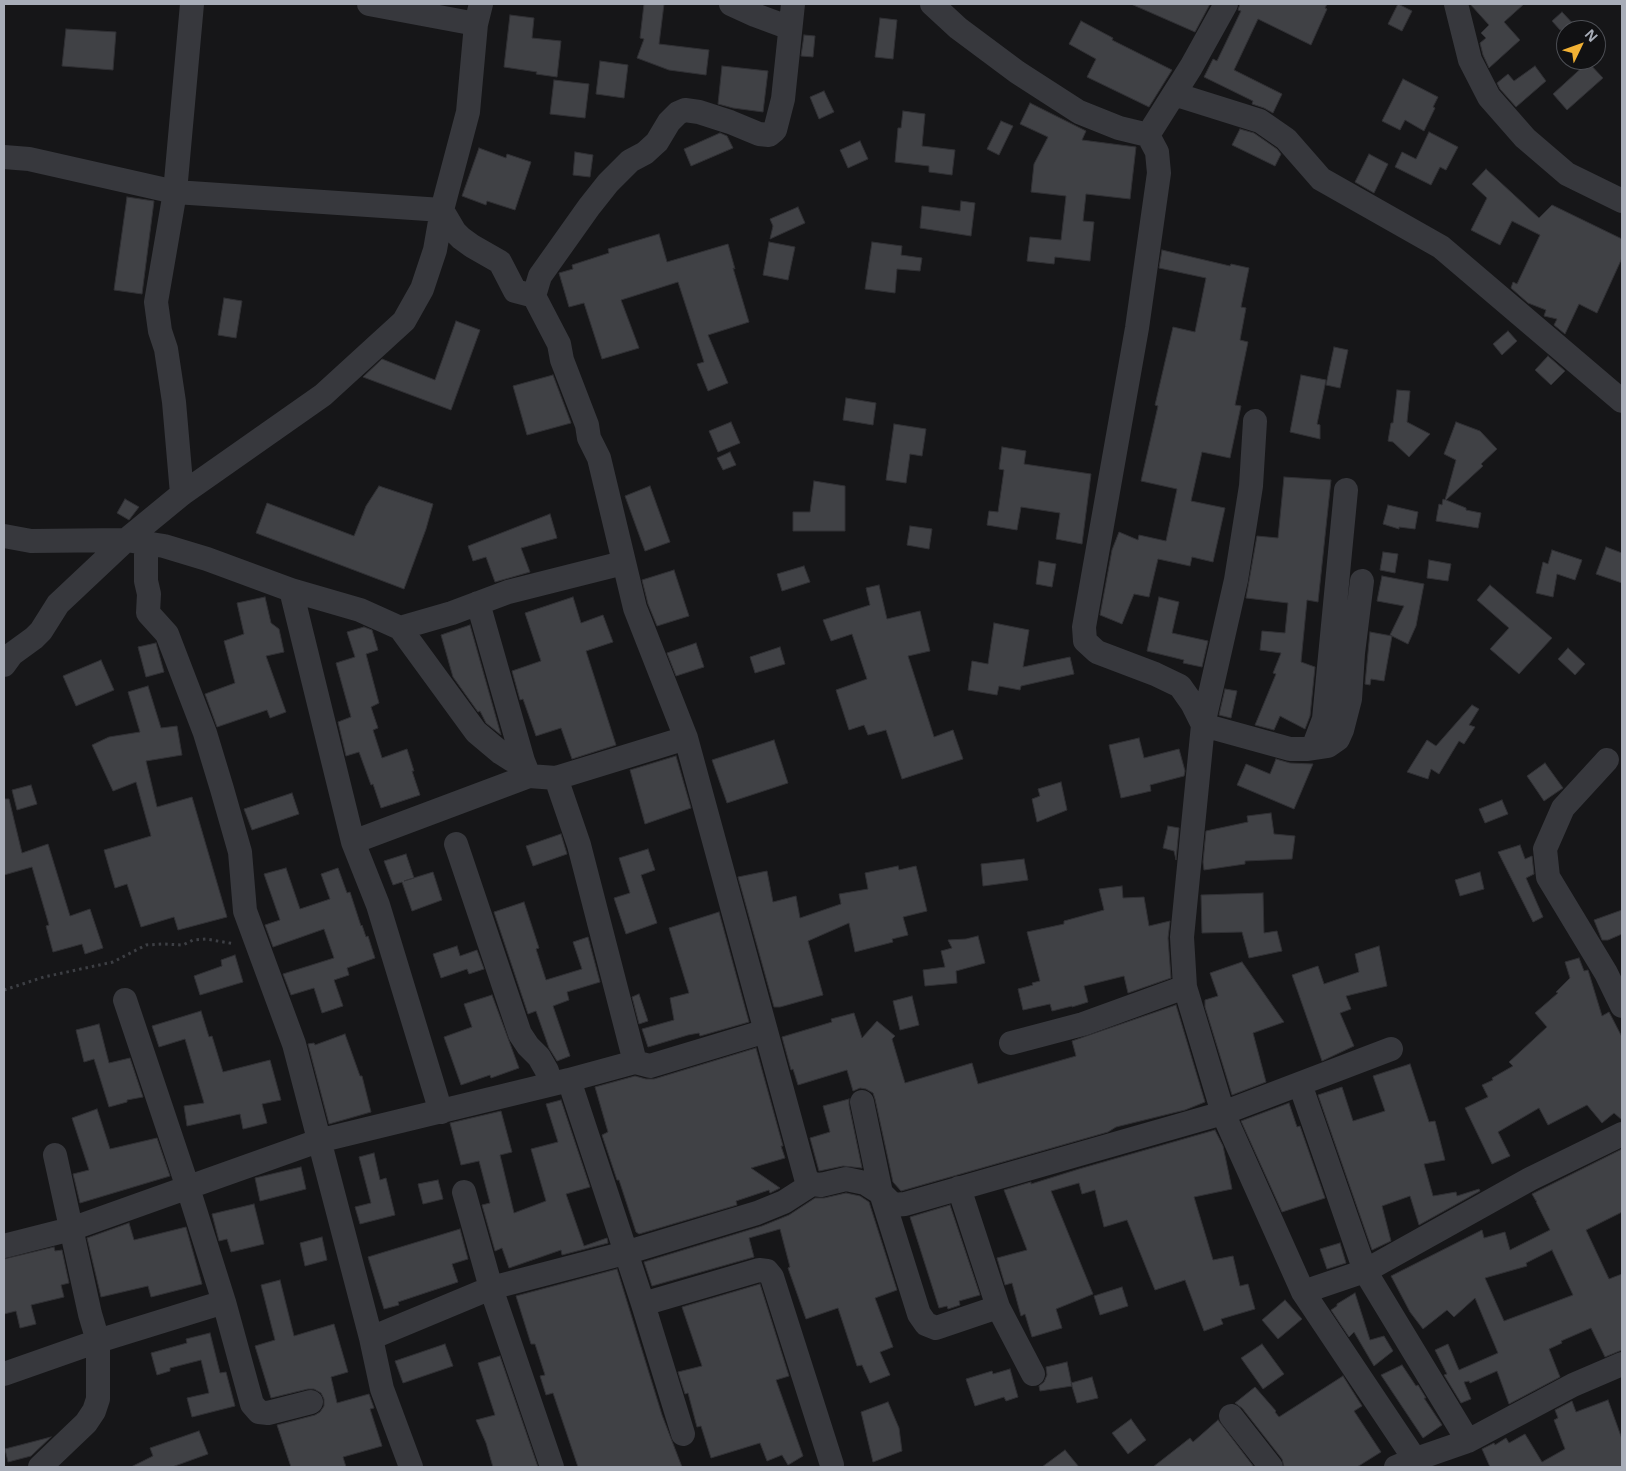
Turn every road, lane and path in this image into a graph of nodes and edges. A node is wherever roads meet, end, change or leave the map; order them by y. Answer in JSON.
{"nodes":[{"id":1,"x":192,"y":4,"type":"edge"},
{"id":2,"x":369,"y":4,"type":"edge"},
{"id":3,"x":732,"y":4,"type":"edge"},
{"id":4,"x":793,"y":4,"type":"edge"},
{"id":5,"x":932,"y":4,"type":"edge"},
{"id":6,"x":1226,"y":4,"type":"edge"},
{"id":7,"x":1456,"y":4,"type":"edge"},
{"id":8,"x":478,"y":14,"type":"edge"},
{"id":9,"x":790,"y":28,"type":"junction"},
{"id":10,"x":1174,"y":94,"type":"junction"},
{"id":11,"x":1148,"y":134,"type":"junction"},
{"id":12,"x":4,"y":157,"type":"edge"},
{"id":13,"x":175,"y":192,"type":"junction"},
{"id":14,"x":1622,"y":202,"type":"edge"},
{"id":15,"x":442,"y":210,"type":"junction"},
{"id":16,"x":534,"y":296,"type":"junction"},
{"id":17,"x":1622,"y":401,"type":"edge"},
{"id":18,"x":1255,"y":421,"type":"dead end"},
{"id":19,"x":1346,"y":490,"type":"dead end"},
{"id":20,"x":182,"y":494,"type":"junction"},
{"id":21,"x":4,"y":536,"type":"edge"},
{"id":22,"x":136,"y":542,"type":"junction"},
{"id":23,"x":623,"y":563,"type":"junction"},
{"id":24,"x":1362,"y":581,"type":"dead end"},
{"id":25,"x":291,"y":590,"type":"junction"},
{"id":26,"x":478,"y":603,"type":"junction"},
{"id":27,"x":400,"y":628,"type":"junction"},
{"id":28,"x":4,"y":664,"type":"edge"},
{"id":29,"x":1203,"y":725,"type":"junction"},
{"id":30,"x":686,"y":738,"type":"junction"},
{"id":31,"x":1312,"y":748,"type":"junction"},
{"id":32,"x":1607,"y":760,"type":"dead end"},
{"id":33,"x":526,"y":768,"type":"junction"},
{"id":34,"x":556,"y":778,"type":"junction"},
{"id":35,"x":353,"y":842,"type":"junction"},
{"id":36,"x":456,"y":844,"type":"dead end"},
{"id":37,"x":258,"y":947,"type":"junction"},
{"id":38,"x":1185,"y":987,"type":"junction"},
{"id":39,"x":4,"y":990,"type":"edge"},
{"id":40,"x":125,"y":1000,"type":"dead end"},
{"id":41,"x":1622,"y":1006,"type":"edge"},
{"id":42,"x":766,"y":1031,"type":"junction"},
{"id":43,"x":1011,"y":1043,"type":"dead end"},
{"id":44,"x":1390,"y":1050,"type":"dead end"},
{"id":45,"x":635,"y":1062,"type":"junction"},
{"id":46,"x":560,"y":1082,"type":"junction"},
{"id":47,"x":1300,"y":1084,"type":"junction"},
{"id":48,"x":862,"y":1102,"type":"dead end"},
{"id":49,"x":441,"y":1112,"type":"junction"},
{"id":50,"x":1223,"y":1113,"type":"junction"},
{"id":51,"x":1622,"y":1134,"type":"edge"},
{"id":52,"x":318,"y":1141,"type":"junction"},
{"id":53,"x":55,"y":1155,"type":"dead end"},
{"id":54,"x":812,"y":1184,"type":"junction"},
{"id":55,"x":188,"y":1188,"type":"junction"},
{"id":56,"x":959,"y":1188,"type":"junction"},
{"id":57,"x":464,"y":1192,"type":"dead end"},
{"id":58,"x":880,"y":1193,"type":"junction"},
{"id":59,"x":72,"y":1229,"type":"junction"},
{"id":60,"x":4,"y":1246,"type":"edge"},
{"id":61,"x":625,"y":1253,"type":"junction"},
{"id":62,"x":1365,"y":1271,"type":"junction"},
{"id":63,"x":491,"y":1288,"type":"junction"},
{"id":64,"x":1303,"y":1292,"type":"junction"},
{"id":65,"x":224,"y":1302,"type":"junction"},
{"id":66,"x":643,"y":1304,"type":"junction"},
{"id":67,"x":998,"y":1307,"type":"junction"},
{"id":68,"x":371,"y":1338,"type":"junction"},
{"id":69,"x":98,"y":1341,"type":"junction"},
{"id":70,"x":1622,"y":1364,"type":"edge"},
{"id":71,"x":4,"y":1374,"type":"edge"},
{"id":72,"x":1033,"y":1374,"type":"dead end"},
{"id":73,"x":310,"y":1402,"type":"dead end"},
{"id":74,"x":1231,"y":1416,"type":"dead end"},
{"id":75,"x":683,"y":1434,"type":"dead end"},
{"id":76,"x":1468,"y":1442,"type":"junction"},
{"id":77,"x":832,"y":1465,"type":"dead end"},
{"id":78,"x":1410,"y":1465,"type":"edge"},
{"id":79,"x":40,"y":1467,"type":"edge"},
{"id":80,"x":411,"y":1467,"type":"edge"},
{"id":81,"x":552,"y":1467,"type":"edge"},
{"id":82,"x":1271,"y":1467,"type":"edge"}],
"edges":[{"from":1,"to":13,"type":"street"},
{"from":2,"to":8,"type":"street"},
{"from":3,"to":9,"type":"street"},
{"from":4,"to":9,"type":"street"},
{"from":5,"to":11,"type":"street"},
{"from":6,"to":10,"type":"street"},
{"from":7,"to":14,"type":"street"},
{"from":8,"to":15,"type":"street"},
{"from":9,"to":16,"type":"street"},
{"from":10,"to":11,"type":"street"},
{"from":10,"to":17,"type":"street"},
{"from":11,"to":29,"type":"street"},
{"from":12,"to":13,"type":"street"},
{"from":13,"to":15,"type":"street"},
{"from":13,"to":20,"type":"street"},
{"from":15,"to":16,"type":"street"},
{"from":15,"to":20,"type":"street"},
{"from":16,"to":23,"type":"street"},
{"from":18,"to":29,"type":"street"},
{"from":19,"to":31,"type":"street"},
{"from":20,"to":22,"type":"street"},
{"from":21,"to":22,"type":"street"},
{"from":22,"to":25,"type":"street"},
{"from":22,"to":28,"type":"street"},
{"from":22,"to":37,"type":"street"},
{"from":23,"to":26,"type":"street"},
{"from":23,"to":30,"type":"street"},
{"from":24,"to":31,"type":"street"},
{"from":25,"to":27,"type":"street"},
{"from":25,"to":35,"type":"street"},
{"from":26,"to":27,"type":"street"},
{"from":26,"to":33,"type":"street"},
{"from":27,"to":33,"type":"street"},
{"from":29,"to":31,"type":"street"},
{"from":29,"to":38,"type":"street"},
{"from":30,"to":34,"type":"street"},
{"from":30,"to":42,"type":"street"},
{"from":32,"to":41,"type":"street"},
{"from":33,"to":34,"type":"street"},
{"from":33,"to":35,"type":"street"},
{"from":34,"to":45,"type":"street"},
{"from":35,"to":49,"type":"street"},
{"from":36,"to":46,"type":"street"},
{"from":37,"to":39,"type":"path"},
{"from":37,"to":52,"type":"street"},
{"from":38,"to":43,"type":"street"},
{"from":38,"to":50,"type":"street"},
{"from":40,"to":55,"type":"street"},
{"from":42,"to":45,"type":"street"},
{"from":42,"to":54,"type":"street"},
{"from":44,"to":47,"type":"street"},
{"from":45,"to":46,"type":"street"},
{"from":46,"to":49,"type":"street"},
{"from":46,"to":61,"type":"street"},
{"from":47,"to":50,"type":"street"},
{"from":47,"to":62,"type":"street"},
{"from":48,"to":58,"type":"street"},
{"from":49,"to":52,"type":"street"},
{"from":50,"to":56,"type":"street"},
{"from":50,"to":64,"type":"street"},
{"from":51,"to":62,"type":"street"},
{"from":52,"to":55,"type":"street"},
{"from":52,"to":68,"type":"street"},
{"from":53,"to":59,"type":"street"},
{"from":54,"to":58,"type":"street"},
{"from":54,"to":61,"type":"street"},
{"from":55,"to":59,"type":"street"},
{"from":55,"to":65,"type":"street"},
{"from":56,"to":58,"type":"street"},
{"from":56,"to":67,"type":"street"},
{"from":57,"to":63,"type":"street"},
{"from":58,"to":67,"type":"street"},
{"from":59,"to":60,"type":"street"},
{"from":59,"to":69,"type":"street"},
{"from":61,"to":63,"type":"street"},
{"from":61,"to":66,"type":"street"},
{"from":62,"to":64,"type":"street"},
{"from":62,"to":76,"type":"street"},
{"from":63,"to":68,"type":"street"},
{"from":63,"to":81,"type":"street"},
{"from":64,"to":78,"type":"street"},
{"from":65,"to":69,"type":"street"},
{"from":65,"to":73,"type":"street"},
{"from":66,"to":75,"type":"street"},
{"from":66,"to":77,"type":"street"},
{"from":67,"to":72,"type":"street"},
{"from":68,"to":80,"type":"street"},
{"from":69,"to":71,"type":"street"},
{"from":69,"to":79,"type":"street"},
{"from":70,"to":76,"type":"street"},
{"from":74,"to":82,"type":"street"},
{"from":76,"to":78,"type":"street"}]}
